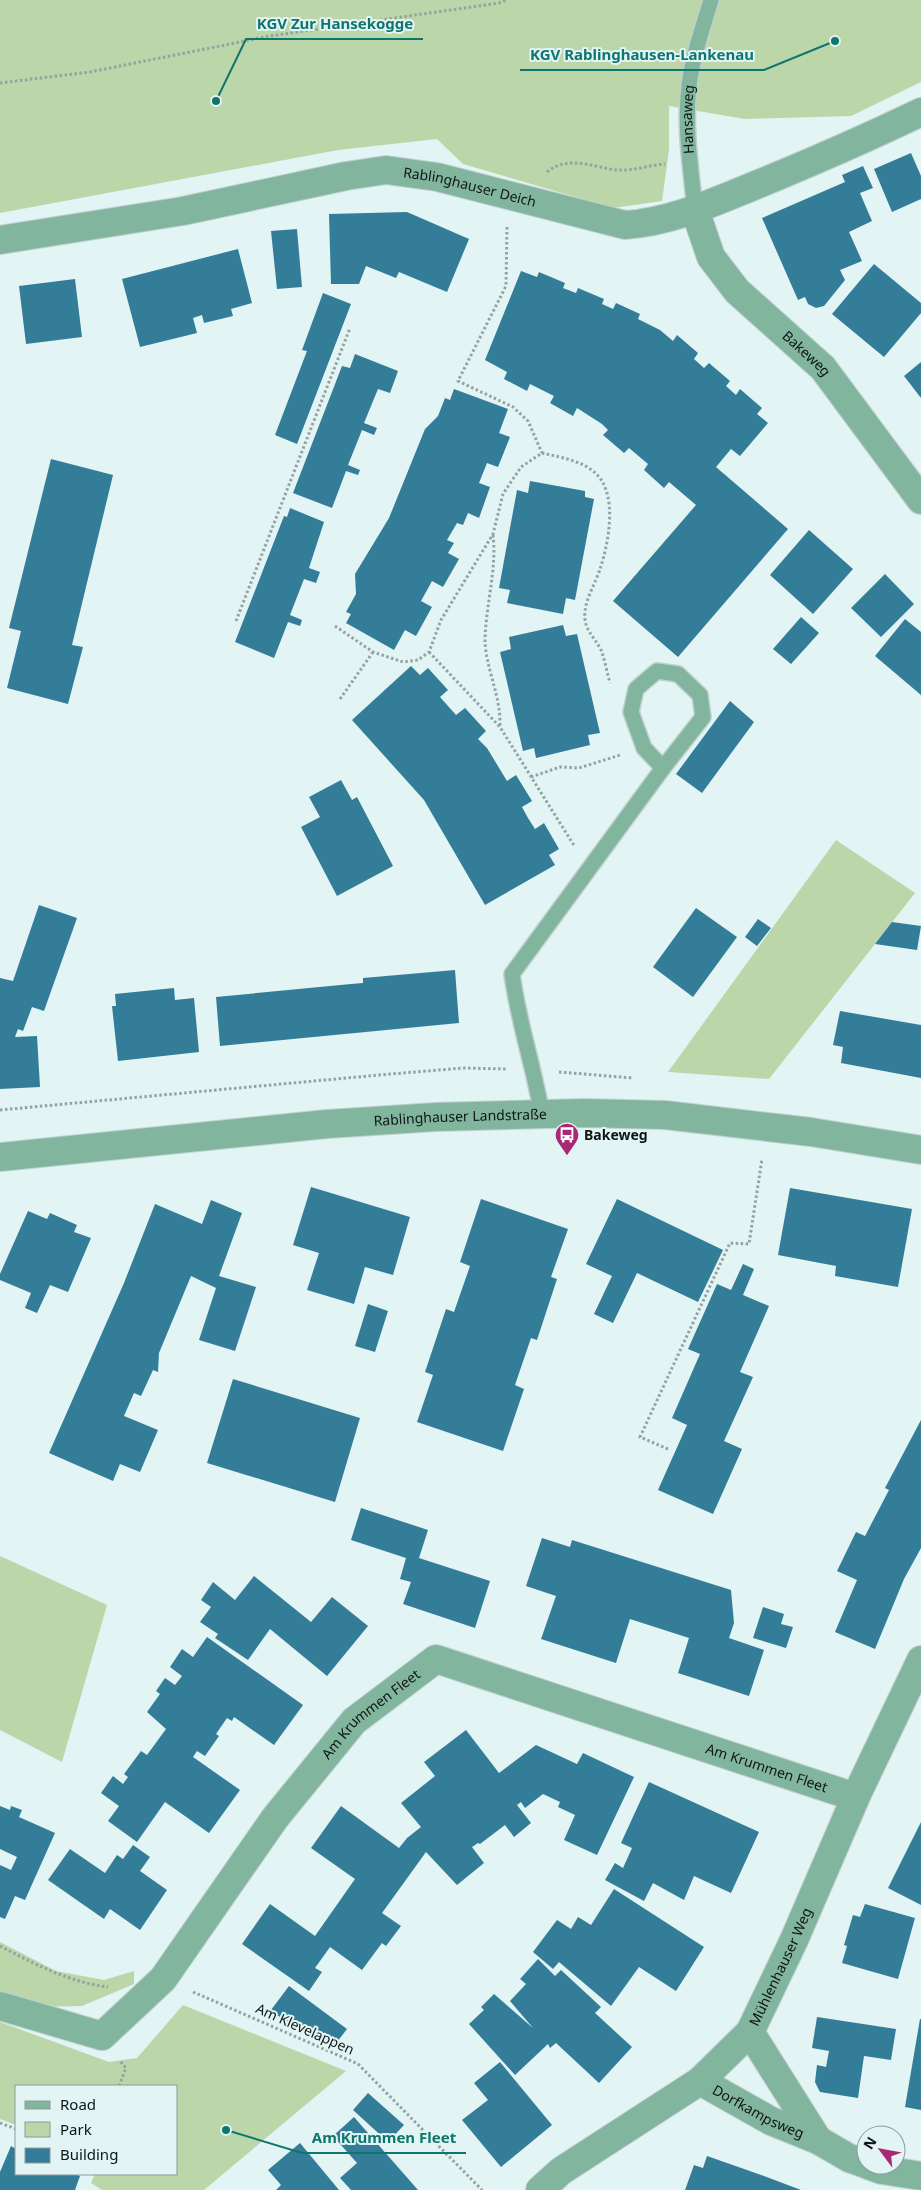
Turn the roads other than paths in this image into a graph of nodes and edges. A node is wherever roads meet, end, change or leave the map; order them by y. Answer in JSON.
{"nodes":[{"id":1,"x":711,"y":0,"type":"edge"},
{"id":2,"x":921,"y":112,"type":"edge"},
{"id":3,"x":695,"y":210,"type":"junction"},
{"id":4,"x":0,"y":240,"type":"edge"},
{"id":5,"x":921,"y":500,"type":"edge"},
{"id":6,"x":663,"y":768,"type":"junction"},
{"id":7,"x":542,"y":1115,"type":"junction"},
{"id":8,"x":921,"y":1150,"type":"edge"},
{"id":9,"x":0,"y":1157,"type":"edge"},
{"id":10,"x":921,"y":1660,"type":"edge"},
{"id":11,"x":855,"y":1797,"type":"junction"},
{"id":12,"x":0,"y":2006,"type":"edge"},
{"id":13,"x":750,"y":2032,"type":"junction"},
{"id":14,"x":700,"y":2081,"type":"junction"},
{"id":15,"x":818,"y":2140,"type":"junction"},
{"id":16,"x":856,"y":2161,"type":"edge"},
{"id":17,"x":906,"y":2174,"type":"edge"},
{"id":18,"x":921,"y":2176,"type":"edge"},
{"id":19,"x":540,"y":2190,"type":"edge"}],
"edges":[{"from":1,"to":3,"type":"lane","name":"Hansaweg"},
{"from":2,"to":3,"type":"street","name":"Rablinghauser Deich"},
{"from":3,"to":4,"type":"street","name":"Rablinghauser Deich"},
{"from":3,"to":5,"type":"street","name":"Bakeweg"},
{"from":6,"to":6,"type":"lane"},
{"from":6,"to":7,"type":"lane"},
{"from":7,"to":8,"type":"street","name":"Rablinghauser Landstraße"},
{"from":7,"to":9,"type":"street","name":"Rablinghauser Landstraße"},
{"from":10,"to":11,"type":"street","name":"Mühlenhauser Weg"},
{"from":11,"to":12,"type":"street","name":"Am Krummen Fleet"},
{"from":11,"to":13,"type":"street","name":"Mühlenhauser Weg"},
{"from":13,"to":14,"type":"street","name":"Mühlenhauser Weg"},
{"from":13,"to":15,"type":"street","name":"Dorfkampsweg"},
{"from":14,"to":15,"type":"street","name":"Dorfkampsweg"},
{"from":14,"to":19,"type":"street","name":"Mühlenhauser Weg"},
{"from":15,"to":16,"type":"street","name":"Dorfkampsweg"},
{"from":17,"to":18,"type":"street","name":"Dorfkampsweg"}]}
